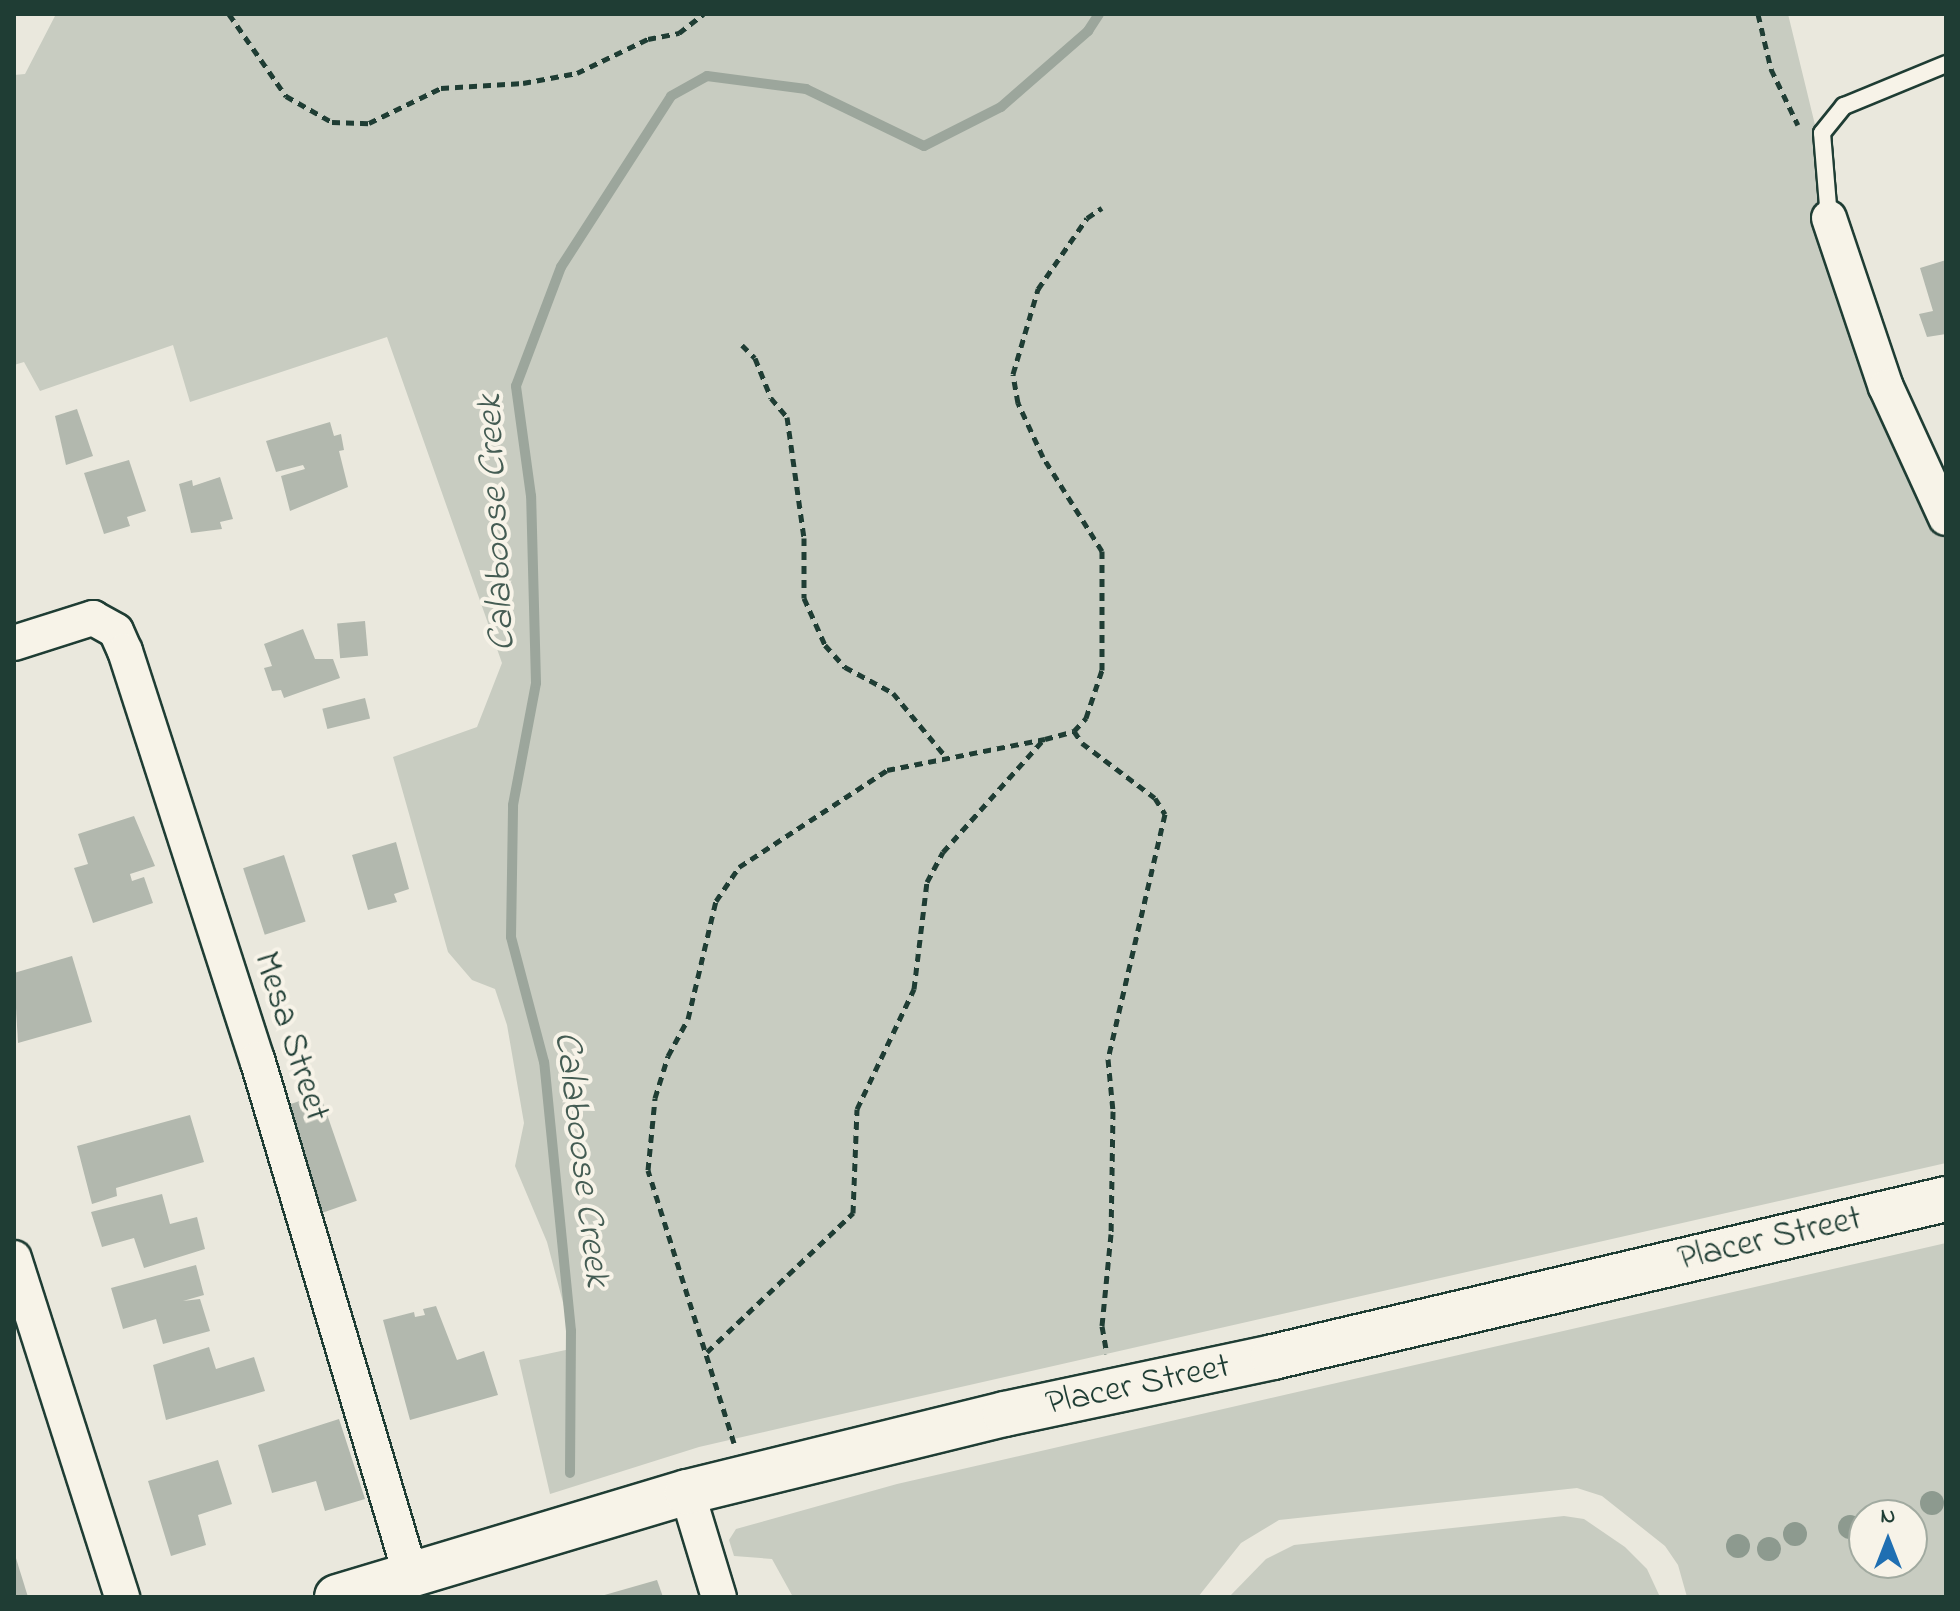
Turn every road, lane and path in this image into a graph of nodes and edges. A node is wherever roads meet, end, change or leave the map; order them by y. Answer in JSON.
{"nodes":[{"id":1,"x":229,"y":14,"type":"edge"},
{"id":2,"x":703,"y":14,"type":"edge"},
{"id":3,"x":1758,"y":14,"type":"edge"},
{"id":4,"x":1946,"y":64,"type":"edge"},
{"id":5,"x":1799,"y":129,"type":"dead end"},
{"id":6,"x":1102,"y":208,"type":"dead end"},
{"id":7,"x":1829,"y":218,"type":"joint"},
{"id":8,"x":742,"y":345,"type":"dead end"},
{"id":9,"x":1946,"y":518,"type":"edge"},
{"id":10,"x":14,"y":643,"type":"edge"},
{"id":11,"x":1074,"y":731,"type":"junction"},
{"id":12,"x":1045,"y":739,"type":"junction"},
{"id":13,"x":947,"y":758,"type":"junction"},
{"id":14,"x":1946,"y":1199,"type":"edge"},
{"id":15,"x":14,"y":1258,"type":"edge"},
{"id":16,"x":707,"y":1352,"type":"junction"},
{"id":17,"x":1116,"y":1390,"type":"junction"},
{"id":18,"x":745,"y":1479,"type":"junction"},
{"id":19,"x":687,"y":1492,"type":"junction"},
{"id":20,"x":415,"y":1586,"type":"edge"},
{"id":21,"x":122,"y":1597,"type":"edge"},
{"id":22,"x":337,"y":1597,"type":"edge"},
{"id":23,"x":719,"y":1597,"type":"edge"}],
"edges":[{"from":1,"to":2,"type":"path"},
{"from":3,"to":5,"type":"path"},
{"from":4,"to":7,"type":"lane"},
{"from":6,"to":11,"type":"path"},
{"from":7,"to":9,"type":"street"},
{"from":8,"to":13,"type":"path"},
{"from":10,"to":20,"type":"street","name":"Mesa Street"},
{"from":11,"to":12,"type":"path"},
{"from":11,"to":17,"type":"path"},
{"from":12,"to":13,"type":"path"},
{"from":12,"to":16,"type":"path"},
{"from":13,"to":16,"type":"path"},
{"from":14,"to":17,"type":"main road","name":"Placer Street"},
{"from":15,"to":21,"type":"street"},
{"from":16,"to":18,"type":"path"},
{"from":17,"to":18,"type":"main road","name":"Placer Street"},
{"from":18,"to":19,"type":"main road","name":"Placer Street"},
{"from":19,"to":20,"type":"main road","name":"Placer Street"},
{"from":19,"to":23,"type":"street"},
{"from":20,"to":22,"type":"main road","name":"Placer Street"}]}
